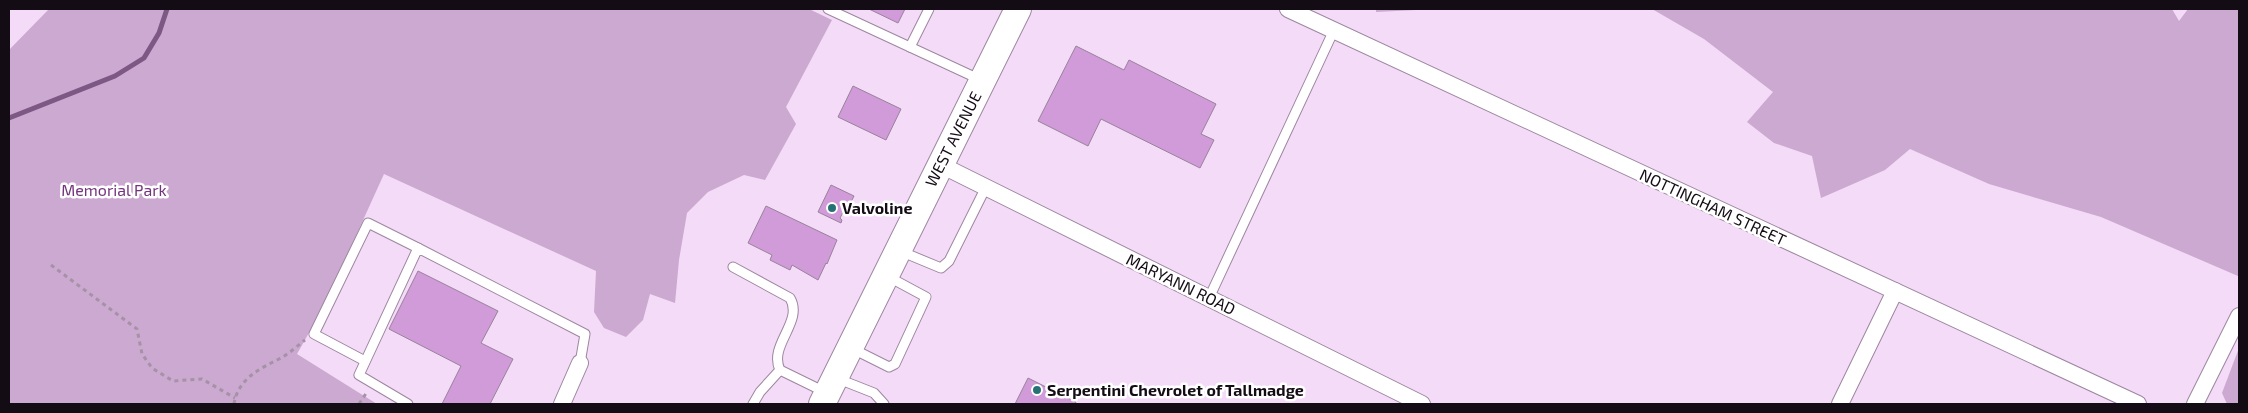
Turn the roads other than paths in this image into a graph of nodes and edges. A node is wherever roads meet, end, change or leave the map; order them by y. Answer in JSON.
{"nodes":[{"id":1,"x":828,"y":9,"type":"edge"},
{"id":2,"x":929,"y":9,"type":"edge"},
{"id":3,"x":1018,"y":9,"type":"edge"},
{"id":4,"x":1288,"y":9,"type":"edge"},
{"id":5,"x":1334,"y":30,"type":"junction"},
{"id":6,"x":910,"y":47,"type":"junction"},
{"id":7,"x":982,"y":81,"type":"junction"},
{"id":8,"x":940,"y":164,"type":"junction"},
{"id":9,"x":986,"y":187,"type":"junction"},
{"id":10,"x":418,"y":248,"type":"junction"},
{"id":11,"x":897,"y":250,"type":"junction"},
{"id":12,"x":733,"y":267,"type":"dead end"},
{"id":13,"x":885,"y":275,"type":"junction"},
{"id":14,"x":1895,"y":291,"type":"junction"},
{"id":15,"x":1209,"y":298,"type":"junction"},
{"id":16,"x":2239,"y":316,"type":"edge"},
{"id":17,"x":849,"y":346,"type":"junction"},
{"id":18,"x":365,"y":361,"type":"junction"},
{"id":19,"x":580,"y":363,"type":"joint"},
{"id":20,"x":780,"y":370,"type":"junction"},
{"id":21,"x":827,"y":391,"type":"edge"},
{"id":22,"x":408,"y":404,"type":"edge"},
{"id":23,"x":562,"y":404,"type":"edge"},
{"id":24,"x":753,"y":404,"type":"edge"},
{"id":25,"x":884,"y":404,"type":"edge"},
{"id":26,"x":1422,"y":404,"type":"edge"},
{"id":27,"x":1840,"y":404,"type":"edge"},
{"id":28,"x":2138,"y":404,"type":"edge"},
{"id":29,"x":2195,"y":404,"type":"edge"}],
"edges":[{"from":1,"to":6,"type":"lane"},
{"from":2,"to":6,"type":"lane"},
{"from":3,"to":7,"type":"main road","name":"WEST AVENUE"},
{"from":4,"to":5,"type":"street","name":"NOTTINGHAM STREET"},
{"from":5,"to":14,"type":"street","name":"NOTTINGHAM STREET"},
{"from":5,"to":15,"type":"lane"},
{"from":6,"to":7,"type":"lane"},
{"from":7,"to":8,"type":"main road","name":"WEST AVENUE"},
{"from":8,"to":9,"type":"street","name":"MARYANN ROAD"},
{"from":8,"to":11,"type":"main road","name":"WEST AVENUE"},
{"from":9,"to":11,"type":"lane"},
{"from":9,"to":15,"type":"street","name":"MARYANN ROAD"},
{"from":10,"to":18,"type":"lane"},
{"from":10,"to":18,"type":"lane"},
{"from":10,"to":19,"type":"lane"},
{"from":11,"to":13,"type":"main road","name":"WEST AVENUE"},
{"from":12,"to":20,"type":"lane"},
{"from":13,"to":17,"type":"main road","name":"WEST AVENUE"},
{"from":13,"to":17,"type":"lane"},
{"from":14,"to":27,"type":"street"},
{"from":14,"to":28,"type":"street","name":"NOTTINGHAM STREET"},
{"from":15,"to":26,"type":"street","name":"MARYANN ROAD"},
{"from":16,"to":29,"type":"street"},
{"from":17,"to":21,"type":"main road","name":"WEST AVENUE"},
{"from":18,"to":22,"type":"lane"},
{"from":19,"to":23,"type":"street"},
{"from":20,"to":21,"type":"lane"},
{"from":20,"to":24,"type":"lane"},
{"from":21,"to":25,"type":"lane"}]}
